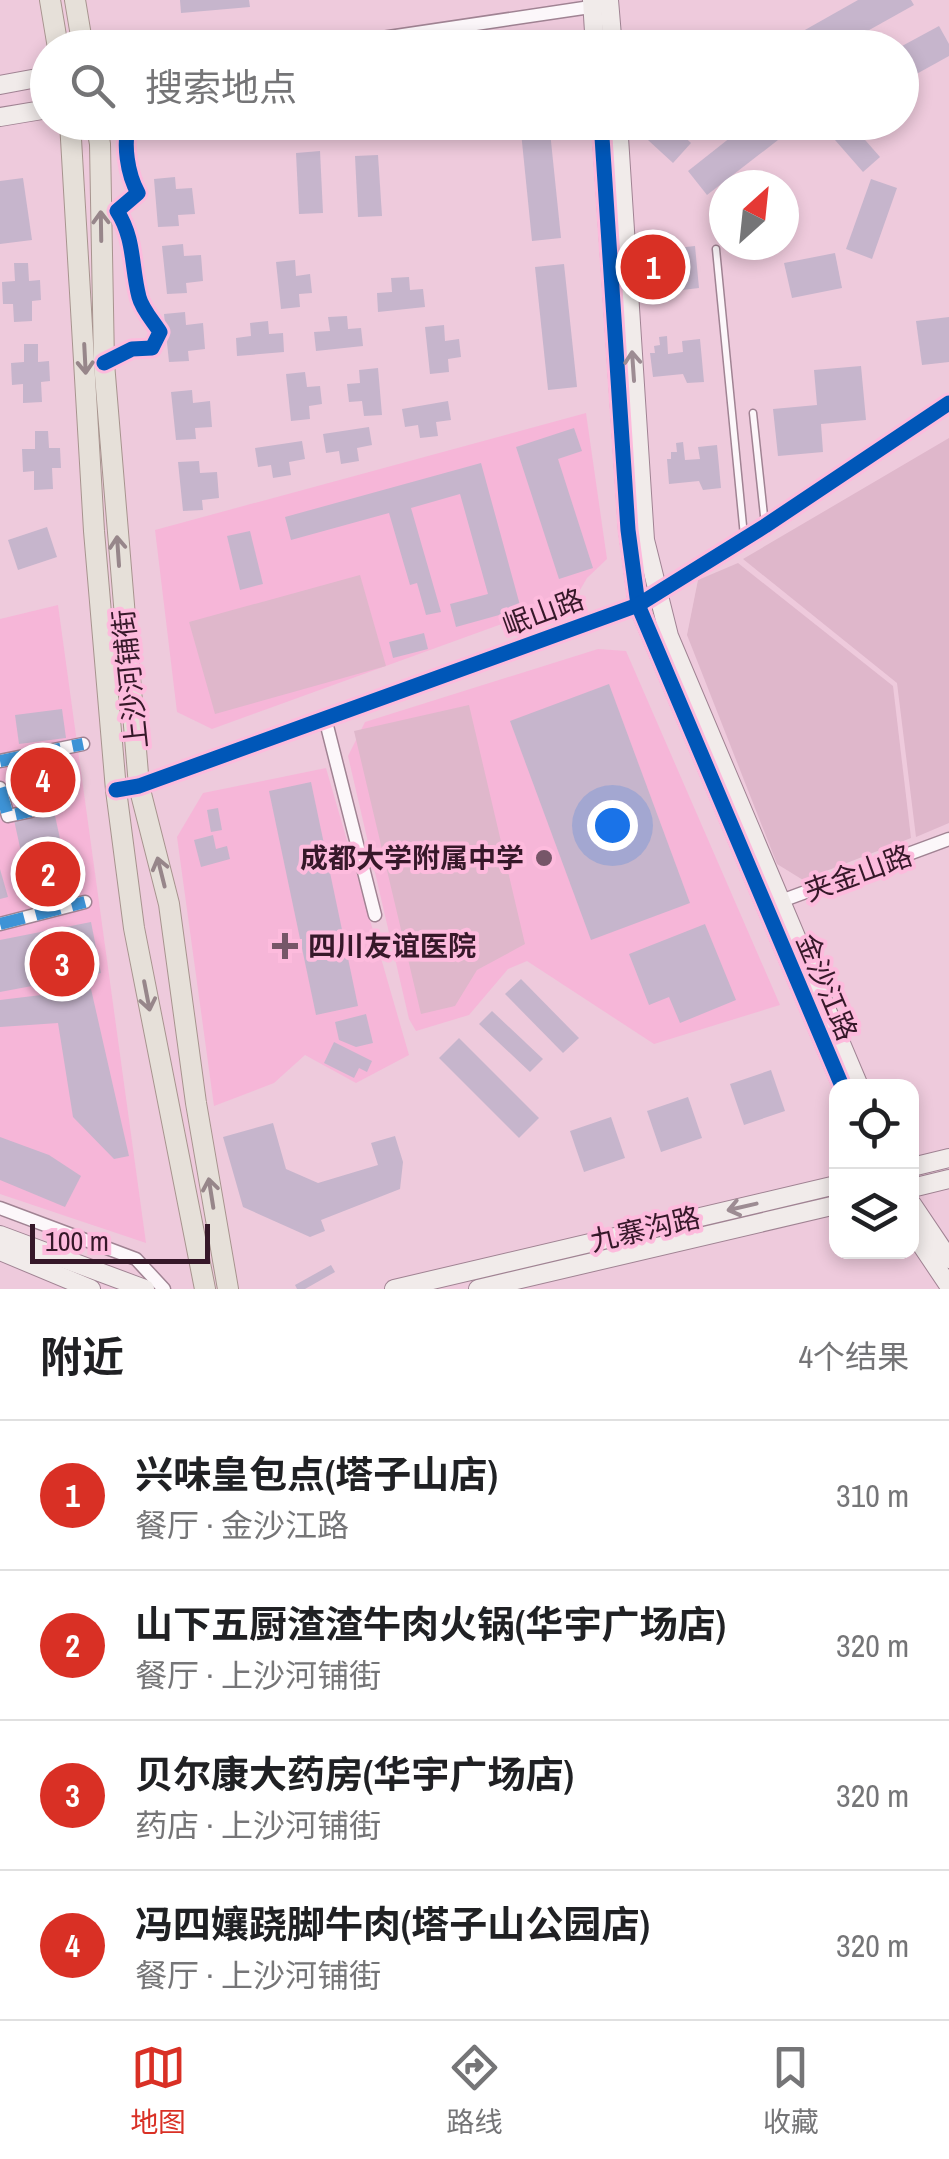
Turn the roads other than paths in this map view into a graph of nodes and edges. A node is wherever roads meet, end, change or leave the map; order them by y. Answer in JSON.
{"nodes":[{"id":1,"x":50,"y":0,"type":"edge"},
{"id":2,"x":75,"y":0,"type":"edge"},
{"id":3,"x":601,"y":3,"type":"edge"},
{"id":4,"x":55,"y":30,"type":"edge"},
{"id":5,"x":80,"y":30,"type":"edge"},
{"id":6,"x":429,"y":30,"type":"edge"},
{"id":7,"x":598,"y":30,"type":"edge"},
{"id":8,"x":608,"y":30,"type":"edge"},
{"id":9,"x":30,"y":80,"type":"edge"},
{"id":10,"x":0,"y":86,"type":"edge"},
{"id":11,"x":30,"y":112,"type":"edge"},
{"id":12,"x":0,"y":118,"type":"edge"},
{"id":13,"x":71,"y":140,"type":"edge"},
{"id":14,"x":99,"y":140,"type":"edge"},
{"id":15,"x":601,"y":140,"type":"edge"},
{"id":16,"x":619,"y":140,"type":"edge"},
{"id":17,"x":717,"y":260,"type":"edge"},
{"id":18,"x":949,"y":404,"type":"edge"},
{"id":19,"x":753,"y":413,"type":"dead end"},
{"id":20,"x":765,"y":526,"type":"junction"},
{"id":21,"x":744,"y":539,"type":"junction"},
{"id":22,"x":656,"y":594,"type":"junction"},
{"id":23,"x":638,"y":604,"type":"junction"},
{"id":24,"x":325,"y":718,"type":"junction"},
{"id":25,"x":82,"y":744,"type":"dead end"},
{"id":26,"x":0,"y":761,"type":"edge"},
{"id":27,"x":139,"y":786,"type":"junction"},
{"id":28,"x":0,"y":788,"type":"edge"},
{"id":29,"x":116,"y":790,"type":"junction"},
{"id":30,"x":31,"y":812,"type":"dead end"},
{"id":31,"x":949,"y":839,"type":"edge"},
{"id":32,"x":86,"y":902,"type":"dead end"},
{"id":33,"x":773,"y":904,"type":"junction"},
{"id":34,"x":375,"y":915,"type":"dead end"},
{"id":35,"x":0,"y":924,"type":"edge"},
{"id":36,"x":839,"y":1079,"type":"edge"},
{"id":37,"x":856,"y":1079,"type":"edge"},
{"id":38,"x":949,"y":1158,"type":"edge"},
{"id":39,"x":919,"y":1165,"type":"edge"},
{"id":40,"x":949,"y":1179,"type":"edge"},
{"id":41,"x":919,"y":1186,"type":"edge"},
{"id":42,"x":829,"y":1187,"type":"edge"},
{"id":43,"x":829,"y":1207,"type":"edge"},
{"id":44,"x":0,"y":1208,"type":"edge"},
{"id":45,"x":919,"y":1214,"type":"edge"},
{"id":46,"x":0,"y":1234,"type":"edge"},
{"id":47,"x":919,"y":1241,"type":"edge"},
{"id":48,"x":0,"y":1251,"type":"edge"},
{"id":49,"x":949,"y":1259,"type":"edge"},
{"id":50,"x":456,"y":1281,"type":"edge"},
{"id":51,"x":949,"y":1286,"type":"edge"},
{"id":52,"x":90,"y":1289,"type":"edge"},
{"id":53,"x":145,"y":1289,"type":"edge"},
{"id":54,"x":164,"y":1289,"type":"edge"},
{"id":55,"x":205,"y":1289,"type":"edge"},
{"id":56,"x":228,"y":1289,"type":"edge"},
{"id":57,"x":394,"y":1289,"type":"edge"},
{"id":58,"x":478,"y":1289,"type":"edge"}],
"edges":[{"from":1,"to":4,"type":"main road"},
{"from":2,"to":5,"type":"main road"},
{"from":3,"to":6,"type":"street"},
{"from":3,"to":7,"type":"street"},
{"from":3,"to":8,"type":"street"},
{"from":9,"to":10,"type":"street"},
{"from":11,"to":12,"type":"street"},
{"from":13,"to":29,"type":"main road","name":"上沙河铺街","one_way":true},
{"from":27,"to":14,"type":"main road","name":"上沙河铺街","one_way":true},
{"from":15,"to":23,"type":"street"},
{"from":22,"to":16,"type":"street","name":"金沙江路","one_way":true},
{"from":17,"to":21,"type":"lane"},
{"from":18,"to":20,"type":"street","name":"岷山路"},
{"from":19,"to":20,"type":"lane"},
{"from":20,"to":21,"type":"street","name":"岷山路"},
{"from":21,"to":22,"type":"street","name":"岷山路"},
{"from":22,"to":23,"type":"street","name":"岷山路"},
{"from":22,"to":33,"type":"street","name":"金沙江路"},
{"from":23,"to":24,"type":"street","name":"岷山路"},
{"from":23,"to":33,"type":"street"},
{"from":24,"to":27,"type":"street","name":"岷山路"},
{"from":24,"to":34,"type":"street"},
{"from":25,"to":26,"type":"street"},
{"from":27,"to":29,"type":"street","name":"岷山路"},
{"from":56,"to":27,"type":"main road","name":"上沙河铺街","one_way":true},
{"from":28,"to":30,"type":"street"},
{"from":29,"to":55,"type":"main road","name":"上沙河铺街","one_way":true},
{"from":31,"to":33,"type":"street","name":"夹金山路"},
{"from":32,"to":35,"type":"street"},
{"from":33,"to":36,"type":"street","name":"金沙江路"},
{"from":33,"to":37,"type":"street","name":"金沙江路"},
{"from":38,"to":39,"type":"street"},
{"from":40,"to":41,"type":"street"},
{"from":42,"to":50,"type":"street","name":"九寨沟路","one_way":true},
{"from":43,"to":58,"type":"street","name":"九寨沟路"},
{"from":44,"to":54,"type":"street"},
{"from":45,"to":49,"type":"street"},
{"from":46,"to":53,"type":"street"},
{"from":47,"to":51,"type":"street"},
{"from":48,"to":52,"type":"street"},
{"from":50,"to":57,"type":"street","name":"九寨沟路"}]}
